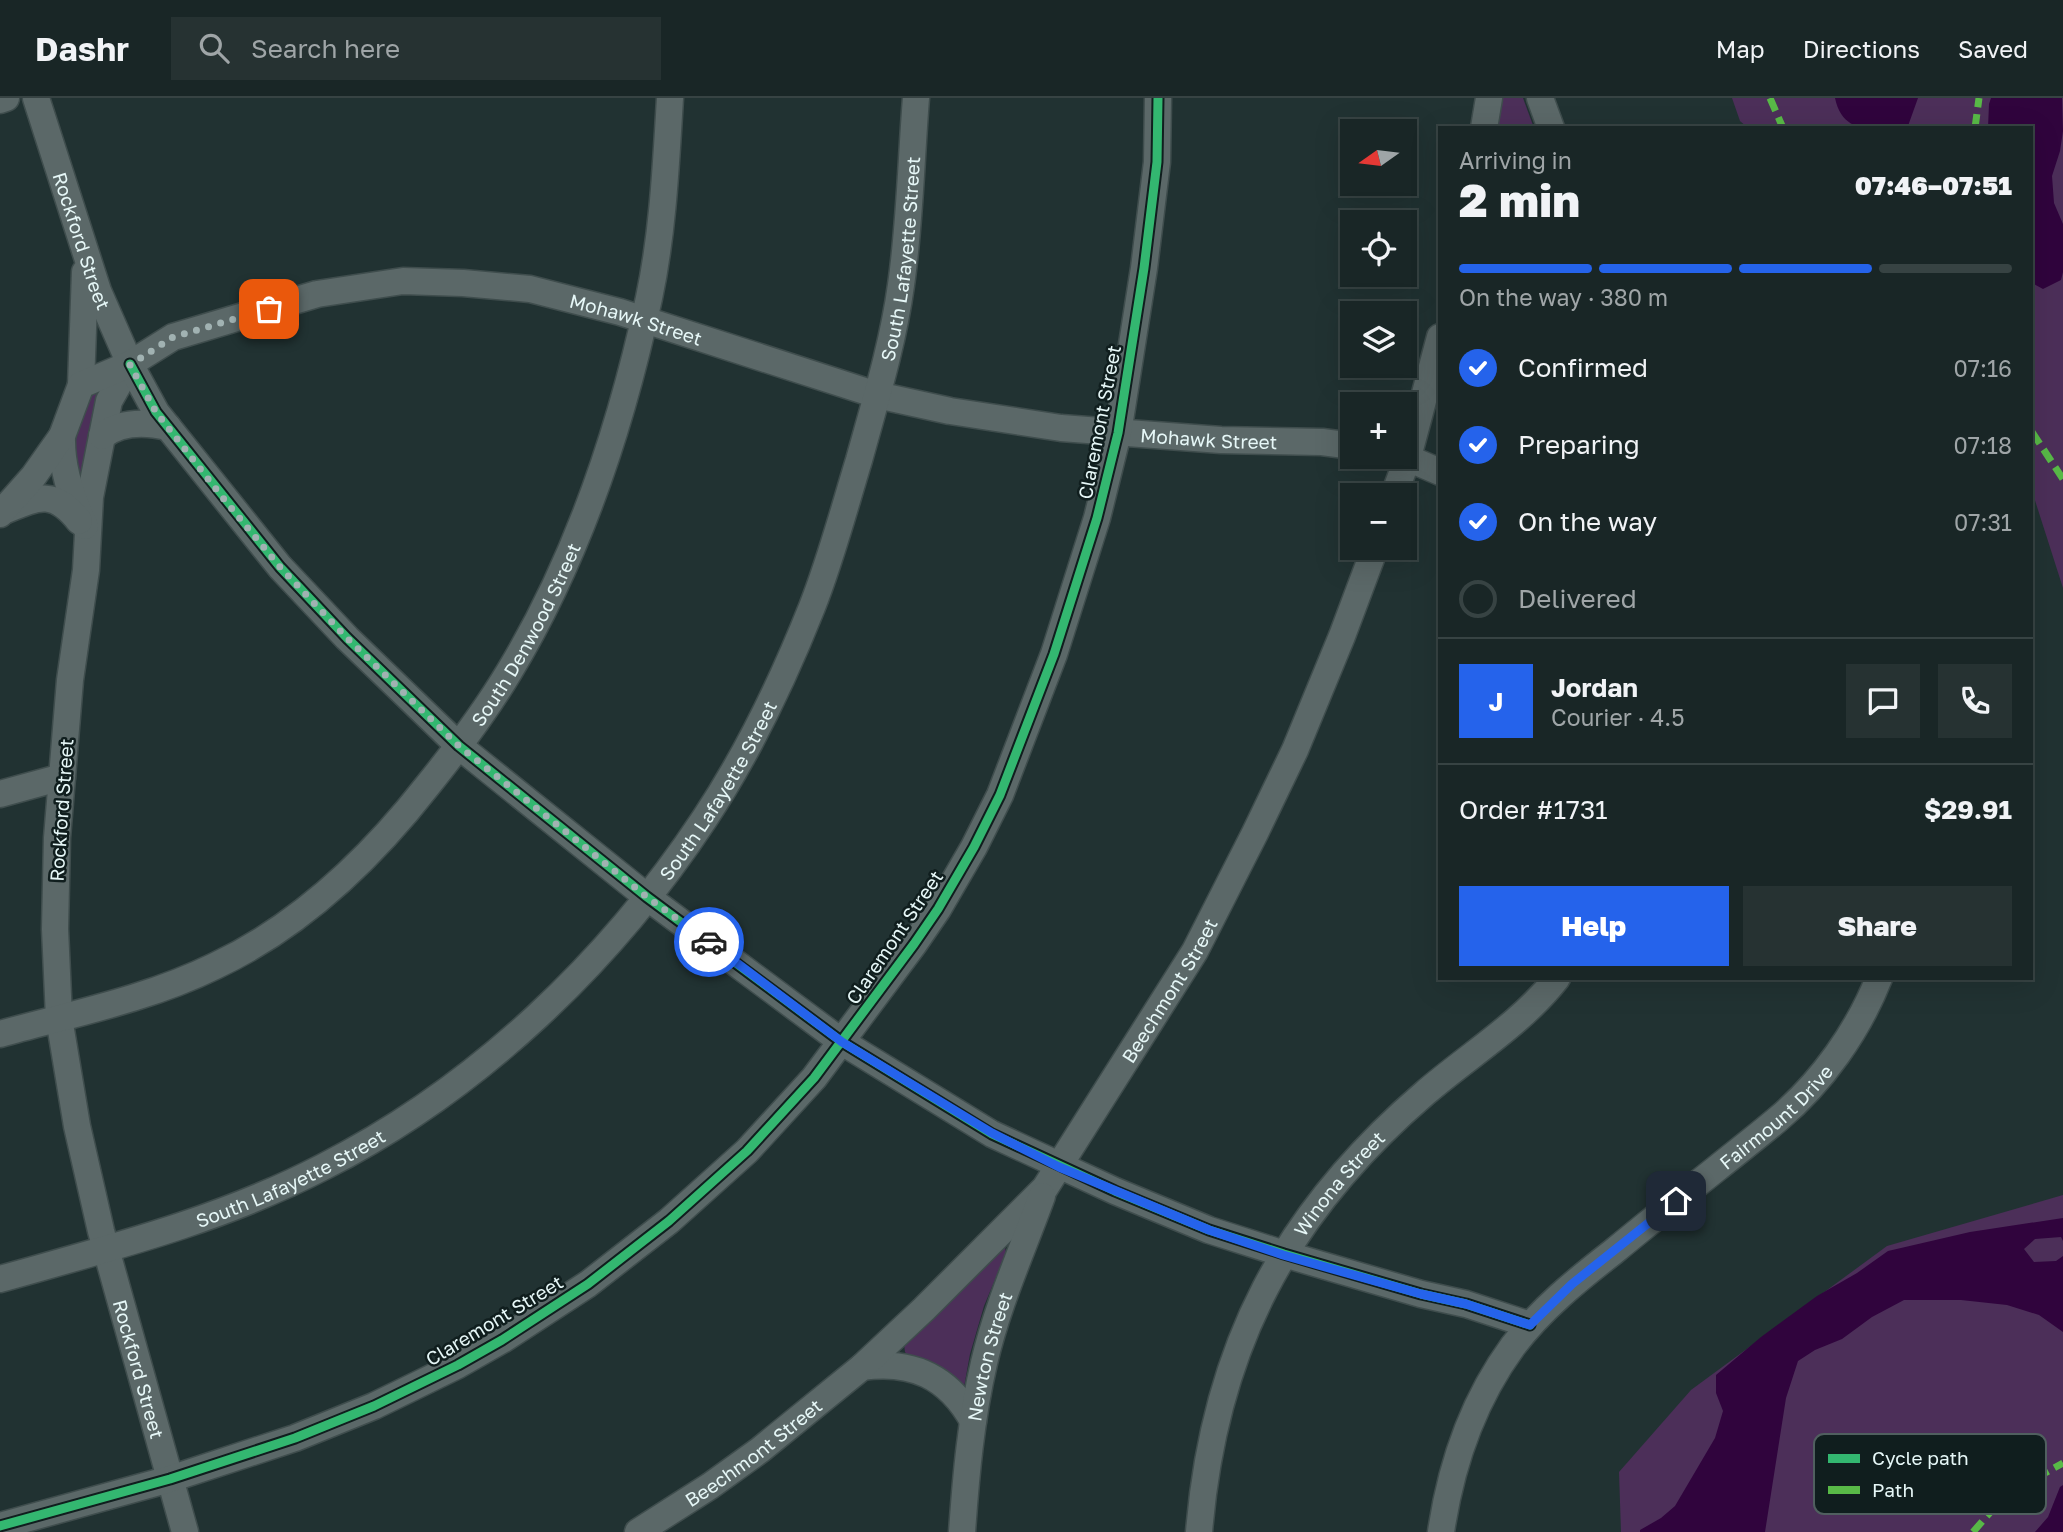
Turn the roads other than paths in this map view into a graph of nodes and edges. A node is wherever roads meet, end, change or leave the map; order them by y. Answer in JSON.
{"nodes":[{"id":1,"x":6,"y":98,"type":"edge"},
{"id":2,"x":36,"y":98,"type":"edge"},
{"id":3,"x":670,"y":98,"type":"edge"},
{"id":4,"x":916,"y":98,"type":"edge"},
{"id":5,"x":1158,"y":98,"type":"edge"},
{"id":6,"x":1489,"y":98,"type":"edge"},
{"id":7,"x":1540,"y":98,"type":"edge"},
{"id":8,"x":0,"y":100,"type":"edge"},
{"id":9,"x":1484,"y":126,"type":"edge"},
{"id":10,"x":1550,"y":126,"type":"edge"},
{"id":11,"x":85,"y":253,"type":"junction"},
{"id":12,"x":643,"y":319,"type":"junction"},
{"id":13,"x":1438,"y":344,"type":"edge"},
{"id":14,"x":130,"y":365,"type":"junction"},
{"id":15,"x":81,"y":386,"type":"junction"},
{"id":16,"x":877,"y":394,"type":"junction"},
{"id":17,"x":1417,"y":418,"type":"edge"},
{"id":18,"x":168,"y":427,"type":"junction"},
{"id":19,"x":1118,"y":433,"type":"junction"},
{"id":20,"x":62,"y":436,"type":"junction"},
{"id":21,"x":102,"y":436,"type":"junction"},
{"id":22,"x":1340,"y":444,"type":"edge"},
{"id":23,"x":1417,"y":462,"type":"edge"},
{"id":24,"x":1438,"y":471,"type":"edge"},
{"id":25,"x":2,"y":512,"type":"edge"},
{"id":26,"x":87,"y":531,"type":"junction"},
{"id":27,"x":1370,"y":560,"type":"edge"},
{"id":28,"x":459,"y":746,"type":"junction"},
{"id":29,"x":62,"y":777,"type":"junction"},
{"id":30,"x":0,"y":794,"type":"edge"},
{"id":31,"x":647,"y":897,"type":"junction"},
{"id":32,"x":1555,"y":980,"type":"edge"},
{"id":33,"x":1878,"y":980,"type":"edge"},
{"id":34,"x":59,"y":1018,"type":"junction"},
{"id":35,"x":0,"y":1034,"type":"edge"},
{"id":36,"x":842,"y":1042,"type":"junction"},
{"id":37,"x":1052,"y":1177,"type":"junction"},
{"id":38,"x":107,"y":1248,"type":"junction"},
{"id":39,"x":1283,"y":1255,"type":"junction"},
{"id":40,"x":0,"y":1279,"type":"edge"},
{"id":41,"x":1530,"y":1325,"type":"junction"},
{"id":42,"x":862,"y":1367,"type":"junction"},
{"id":43,"x":973,"y":1421,"type":"junction"},
{"id":44,"x":170,"y":1479,"type":"junction"},
{"id":45,"x":671,"y":1523,"type":"edge"},
{"id":46,"x":0,"y":1526,"type":"edge"},
{"id":47,"x":186,"y":1532,"type":"edge"},
{"id":48,"x":638,"y":1532,"type":"edge"},
{"id":49,"x":962,"y":1532,"type":"edge"},
{"id":50,"x":1199,"y":1532,"type":"edge"},
{"id":51,"x":1441,"y":1532,"type":"edge"}],
"edges":[{"from":1,"to":8,"type":"street"},
{"from":2,"to":11,"type":"street","name":"Rockford Street"},
{"from":3,"to":12,"type":"street","name":"South Denwood Street"},
{"from":4,"to":16,"type":"street","name":"South Lafayette Street"},
{"from":5,"to":19,"type":"street","name":"Claremont Street"},
{"from":6,"to":9,"type":"street"},
{"from":7,"to":10,"type":"street"},
{"from":11,"to":14,"type":"street","name":"Rockford Street"},
{"from":11,"to":15,"type":"street"},
{"from":12,"to":14,"type":"street","name":"Mohawk Street"},
{"from":12,"to":16,"type":"street","name":"Mohawk Street"},
{"from":12,"to":28,"type":"street","name":"South Denwood Street"},
{"from":13,"to":17,"type":"street"},
{"from":14,"to":15,"type":"street","name":"Mohawk Street"},
{"from":14,"to":18,"type":"street"},
{"from":14,"to":21,"type":"street","name":"Rockford Street"},
{"from":15,"to":20,"type":"street"},
{"from":16,"to":19,"type":"street","name":"Mohawk Street"},
{"from":16,"to":31,"type":"street","name":"South Lafayette Street"},
{"from":18,"to":21,"type":"street"},
{"from":18,"to":28,"type":"street"},
{"from":19,"to":22,"type":"street","name":"Mohawk Street"},
{"from":19,"to":36,"type":"street","name":"Claremont Street"},
{"from":20,"to":25,"type":"street"},
{"from":20,"to":26,"type":"street"},
{"from":21,"to":26,"type":"street","name":"Rockford Street"},
{"from":23,"to":24,"type":"street"},
{"from":25,"to":26,"type":"street"},
{"from":26,"to":29,"type":"street","name":"Rockford Street"},
{"from":27,"to":37,"type":"street","name":"Beechmont Street"},
{"from":28,"to":31,"type":"street"},
{"from":28,"to":34,"type":"street","name":"South Denwood Street"},
{"from":29,"to":30,"type":"street"},
{"from":29,"to":34,"type":"street","name":"Rockford Street"},
{"from":31,"to":36,"type":"street"},
{"from":31,"to":38,"type":"street","name":"South Lafayette Street"},
{"from":32,"to":39,"type":"street","name":"Winona Street"},
{"from":33,"to":41,"type":"street","name":"Fairmount Drive"},
{"from":34,"to":35,"type":"street","name":"South Denwood Street"},
{"from":34,"to":38,"type":"street","name":"Rockford Street"},
{"from":36,"to":37,"type":"street"},
{"from":36,"to":44,"type":"street","name":"Claremont Street"},
{"from":37,"to":39,"type":"street"},
{"from":37,"to":42,"type":"street","name":"Beechmont Street"},
{"from":37,"to":43,"type":"street","name":"Newton Street"},
{"from":38,"to":40,"type":"street","name":"South Lafayette Street"},
{"from":38,"to":44,"type":"street","name":"Rockford Street"},
{"from":39,"to":41,"type":"street"},
{"from":39,"to":50,"type":"street","name":"Winona Street"},
{"from":41,"to":51,"type":"street","name":"Fairmount Drive"},
{"from":42,"to":43,"type":"street"},
{"from":42,"to":45,"type":"street","name":"Beechmont Street"},
{"from":43,"to":49,"type":"street","name":"Newton Street"},
{"from":44,"to":46,"type":"street","name":"Claremont Street"},
{"from":44,"to":47,"type":"street","name":"Rockford Street"},
{"from":45,"to":48,"type":"street","name":"Beechmont Street"}]}
